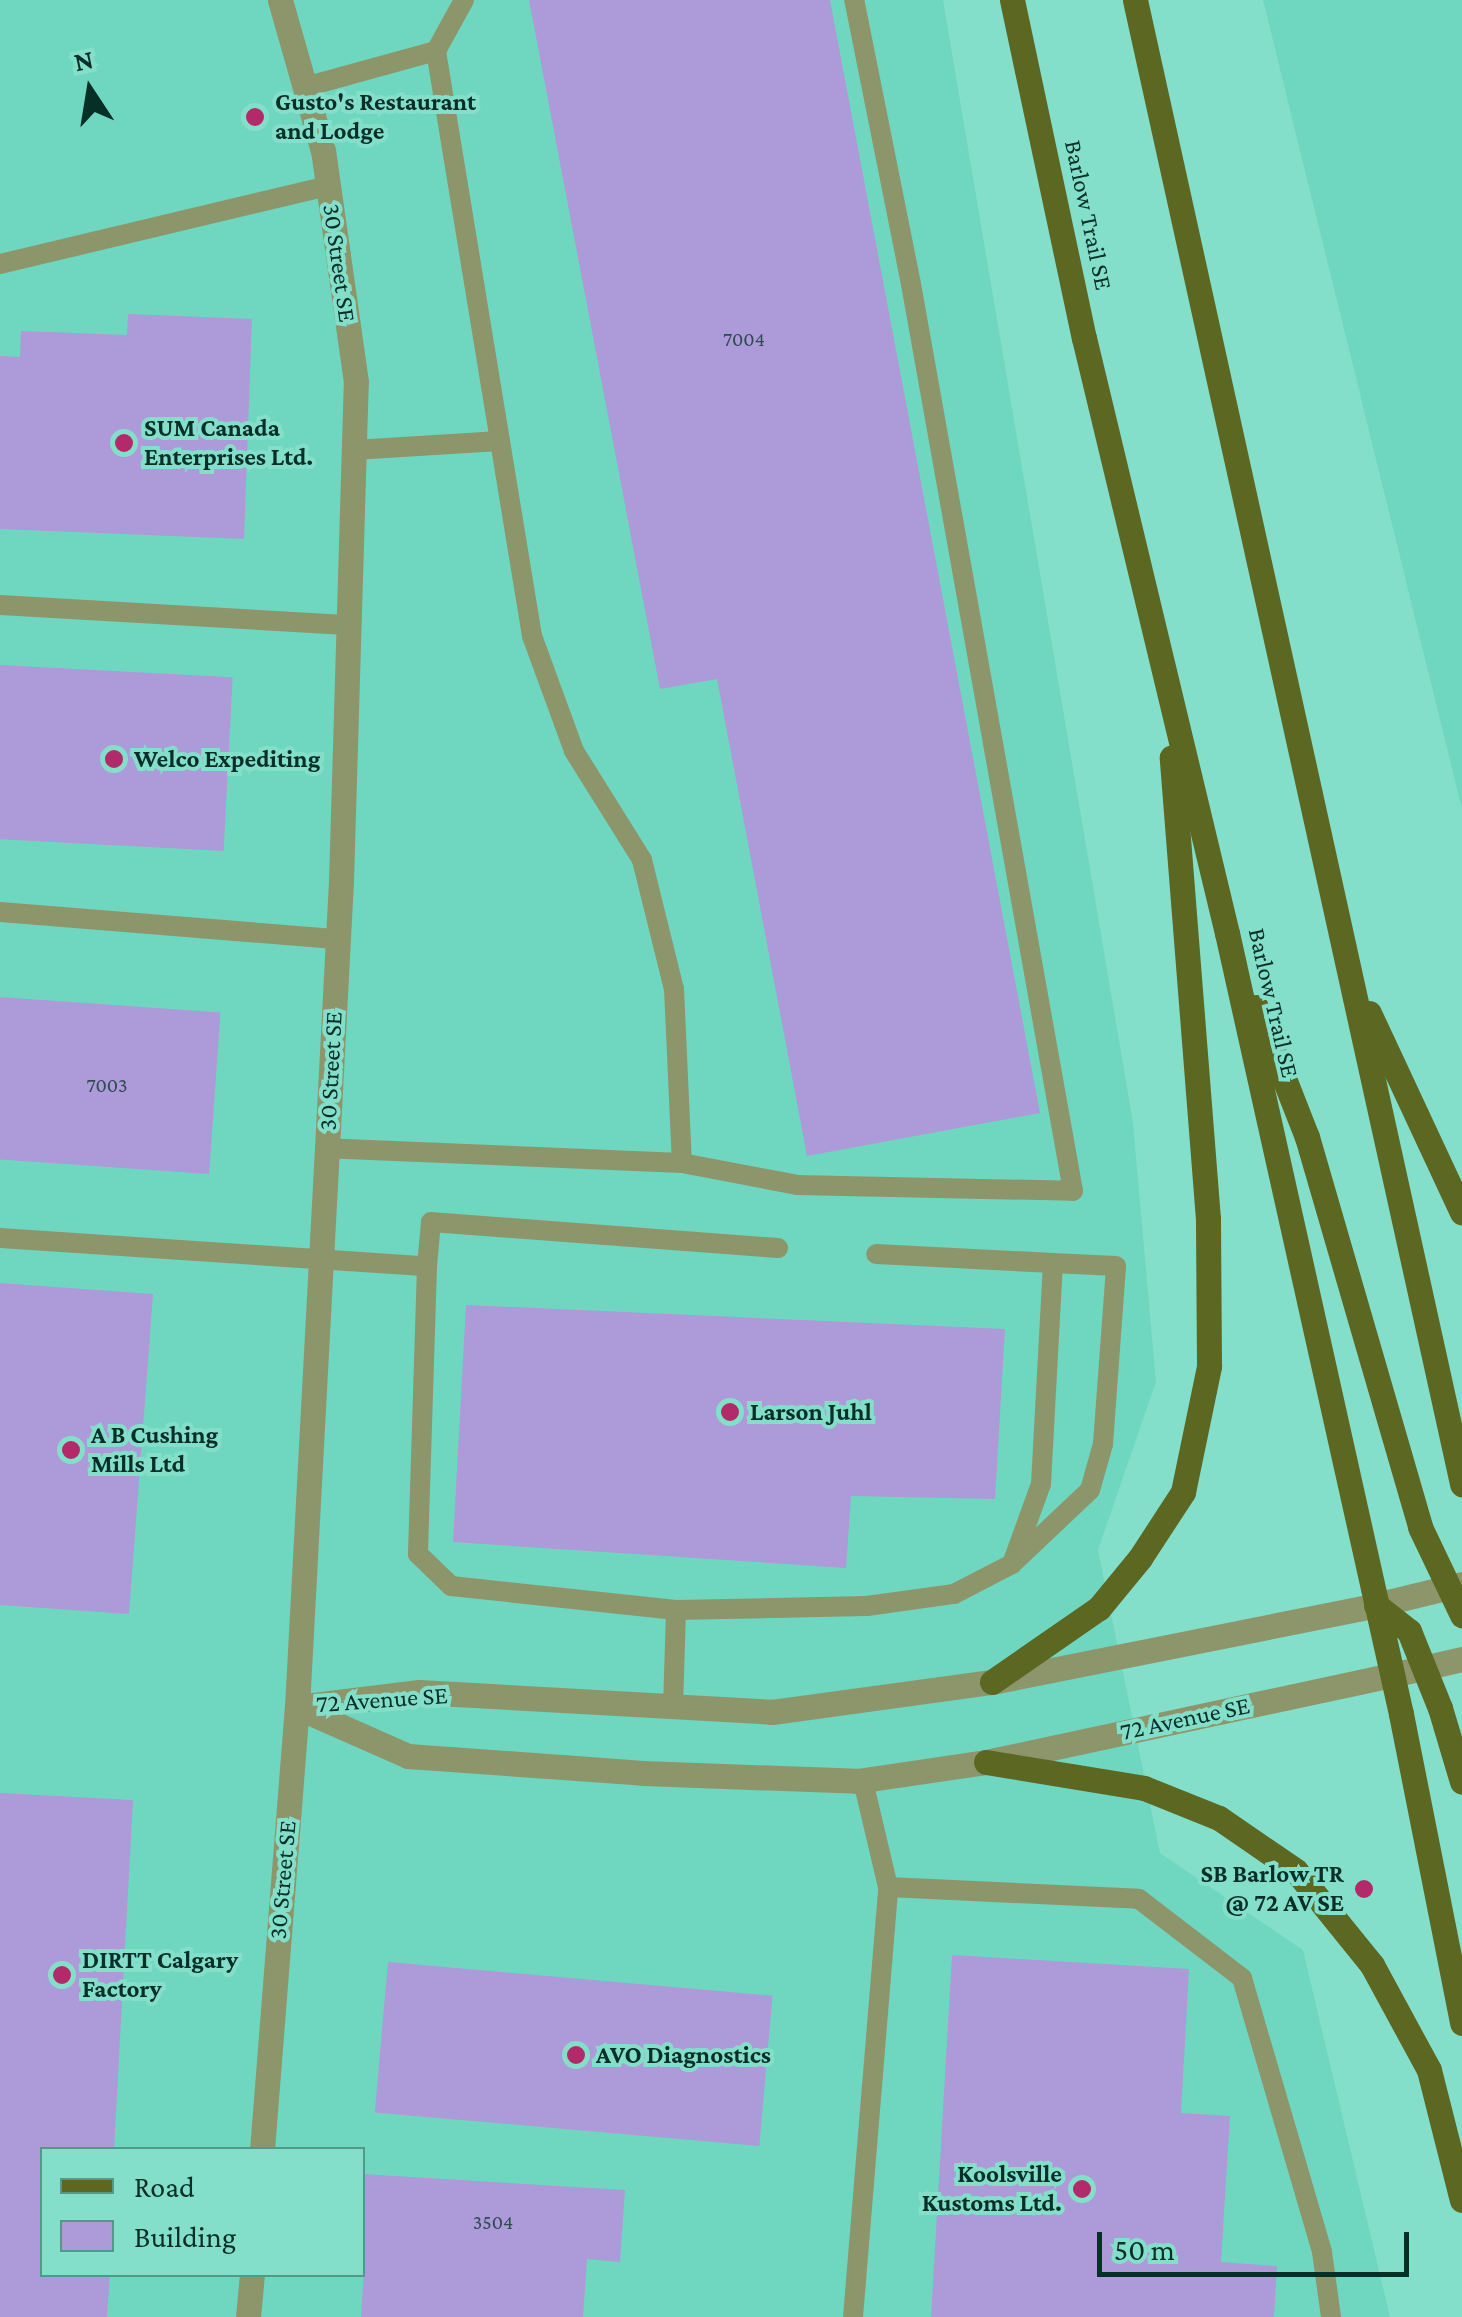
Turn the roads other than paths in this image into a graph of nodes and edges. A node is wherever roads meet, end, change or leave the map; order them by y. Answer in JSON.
{"nodes":[{"id":1,"x":280,"y":0,"type":"edge"},
{"id":2,"x":464,"y":0,"type":"edge"},
{"id":3,"x":854,"y":0,"type":"edge"},
{"id":4,"x":1012,"y":0,"type":"edge"},
{"id":5,"x":1135,"y":0,"type":"edge"},
{"id":6,"x":436,"y":51,"type":"junction"},
{"id":7,"x":304,"y":87,"type":"junction"},
{"id":8,"x":328,"y":186,"type":"junction"},
{"id":9,"x":0,"y":264,"type":"edge"},
{"id":10,"x":500,"y":441,"type":"junction"},
{"id":11,"x":354,"y":450,"type":"junction"},
{"id":12,"x":0,"y":605,"type":"edge"},
{"id":13,"x":350,"y":626,"type":"junction"},
{"id":14,"x":1166,"y":682,"type":"junction"},
{"id":15,"x":0,"y":912,"type":"edge"},
{"id":16,"x":1227,"y":933,"type":"junction"},
{"id":17,"x":338,"y":940,"type":"junction"},
{"id":18,"x":1348,"y":969,"type":"junction"},
{"id":19,"x":327,"y":1148,"type":"junction"},
{"id":20,"x":682,"y":1163,"type":"junction"},
{"id":21,"x":1462,"y":1212,"type":"edge"},
{"id":22,"x":0,"y":1238,"type":"edge"},
{"id":23,"x":778,"y":1248,"type":"dead end"},
{"id":24,"x":876,"y":1254,"type":"dead end"},
{"id":25,"x":321,"y":1259,"type":"junction"},
{"id":26,"x":1053,"y":1263,"type":"junction"},
{"id":27,"x":427,"y":1266,"type":"junction"},
{"id":28,"x":1462,"y":1484,"type":"edge"},
{"id":29,"x":1012,"y":1564,"type":"junction"},
{"id":30,"x":1454,"y":1586,"type":"edge"},
{"id":31,"x":1376,"y":1605,"type":"junction"},
{"id":32,"x":676,"y":1610,"type":"junction"},
{"id":33,"x":1462,"y":1616,"type":"edge"},
{"id":34,"x":1462,"y":1659,"type":"edge"},
{"id":35,"x":1424,"y":1668,"type":"junction"},
{"id":36,"x":1392,"y":1675,"type":"junction"},
{"id":37,"x":992,"y":1682,"type":"junction"},
{"id":38,"x":297,"y":1707,"type":"junction"},
{"id":39,"x":672,"y":1707,"type":"junction"},
{"id":40,"x":986,"y":1762,"type":"junction"},
{"id":41,"x":862,"y":1781,"type":"junction"},
{"id":42,"x":1462,"y":1782,"type":"edge"},
{"id":43,"x":888,"y":1888,"type":"junction"},
{"id":44,"x":1462,"y":2022,"type":"edge"},
{"id":45,"x":262,"y":2147,"type":"edge"},
{"id":46,"x":1462,"y":2200,"type":"edge"},
{"id":47,"x":252,"y":2277,"type":"edge"},
{"id":48,"x":248,"y":2317,"type":"edge"},
{"id":49,"x":854,"y":2317,"type":"edge"},
{"id":50,"x":1331,"y":2317,"type":"edge"}],
"edges":[{"from":1,"to":7,"type":"street","name":"30 Street SE"},
{"from":2,"to":6,"type":"lane"},
{"from":3,"to":20,"type":"lane"},
{"from":4,"to":14,"type":"main road","name":"Barlow Trail SE"},
{"from":5,"to":18,"type":"main road"},
{"from":6,"to":7,"type":"lane"},
{"from":6,"to":10,"type":"lane"},
{"from":7,"to":8,"type":"street","name":"30 Street SE"},
{"from":8,"to":9,"type":"lane"},
{"from":8,"to":11,"type":"street","name":"30 Street SE"},
{"from":10,"to":11,"type":"lane"},
{"from":10,"to":20,"type":"lane"},
{"from":11,"to":13,"type":"street","name":"30 Street SE"},
{"from":12,"to":13,"type":"lane"},
{"from":13,"to":17,"type":"street","name":"30 Street SE"},
{"from":14,"to":16,"type":"main road","name":"Barlow Trail SE"},
{"from":14,"to":37,"type":"main road"},
{"from":15,"to":17,"type":"lane"},
{"from":16,"to":30,"type":"main road"},
{"from":16,"to":31,"type":"main road","name":"Barlow Trail SE"},
{"from":17,"to":19,"type":"street","name":"30 Street SE"},
{"from":18,"to":21,"type":"main road"},
{"from":18,"to":28,"type":"main road"},
{"from":19,"to":20,"type":"lane"},
{"from":19,"to":25,"type":"street","name":"30 Street SE"},
{"from":22,"to":25,"type":"lane"},
{"from":23,"to":27,"type":"lane"},
{"from":24,"to":26,"type":"lane"},
{"from":25,"to":27,"type":"lane"},
{"from":25,"to":38,"type":"street","name":"30 Street SE"},
{"from":26,"to":29,"type":"lane"},
{"from":26,"to":29,"type":"lane"},
{"from":27,"to":32,"type":"lane"},
{"from":29,"to":32,"type":"lane"},
{"from":30,"to":31,"type":"street","name":"72 Avenue SE"},
{"from":30,"to":33,"type":"main road"},
{"from":31,"to":35,"type":"main road"},
{"from":31,"to":36,"type":"main road","name":"Barlow Trail SE"},
{"from":31,"to":37,"type":"street","name":"72 Avenue SE"},
{"from":32,"to":39,"type":"lane"},
{"from":34,"to":35,"type":"street","name":"72 Avenue SE"},
{"from":35,"to":36,"type":"street","name":"72 Avenue SE"},
{"from":35,"to":42,"type":"main road"},
{"from":36,"to":40,"type":"street","name":"72 Avenue SE"},
{"from":36,"to":44,"type":"main road","name":"Barlow Trail SE"},
{"from":37,"to":39,"type":"street","name":"72 Avenue SE"},
{"from":38,"to":39,"type":"street","name":"72 Avenue SE"},
{"from":38,"to":41,"type":"street","name":"72 Avenue SE"},
{"from":38,"to":45,"type":"street","name":"30 Street SE"},
{"from":40,"to":41,"type":"street","name":"72 Avenue SE"},
{"from":40,"to":46,"type":"main road"},
{"from":41,"to":43,"type":"lane"},
{"from":43,"to":49,"type":"lane"},
{"from":43,"to":50,"type":"lane"},
{"from":47,"to":48,"type":"street"}]}
